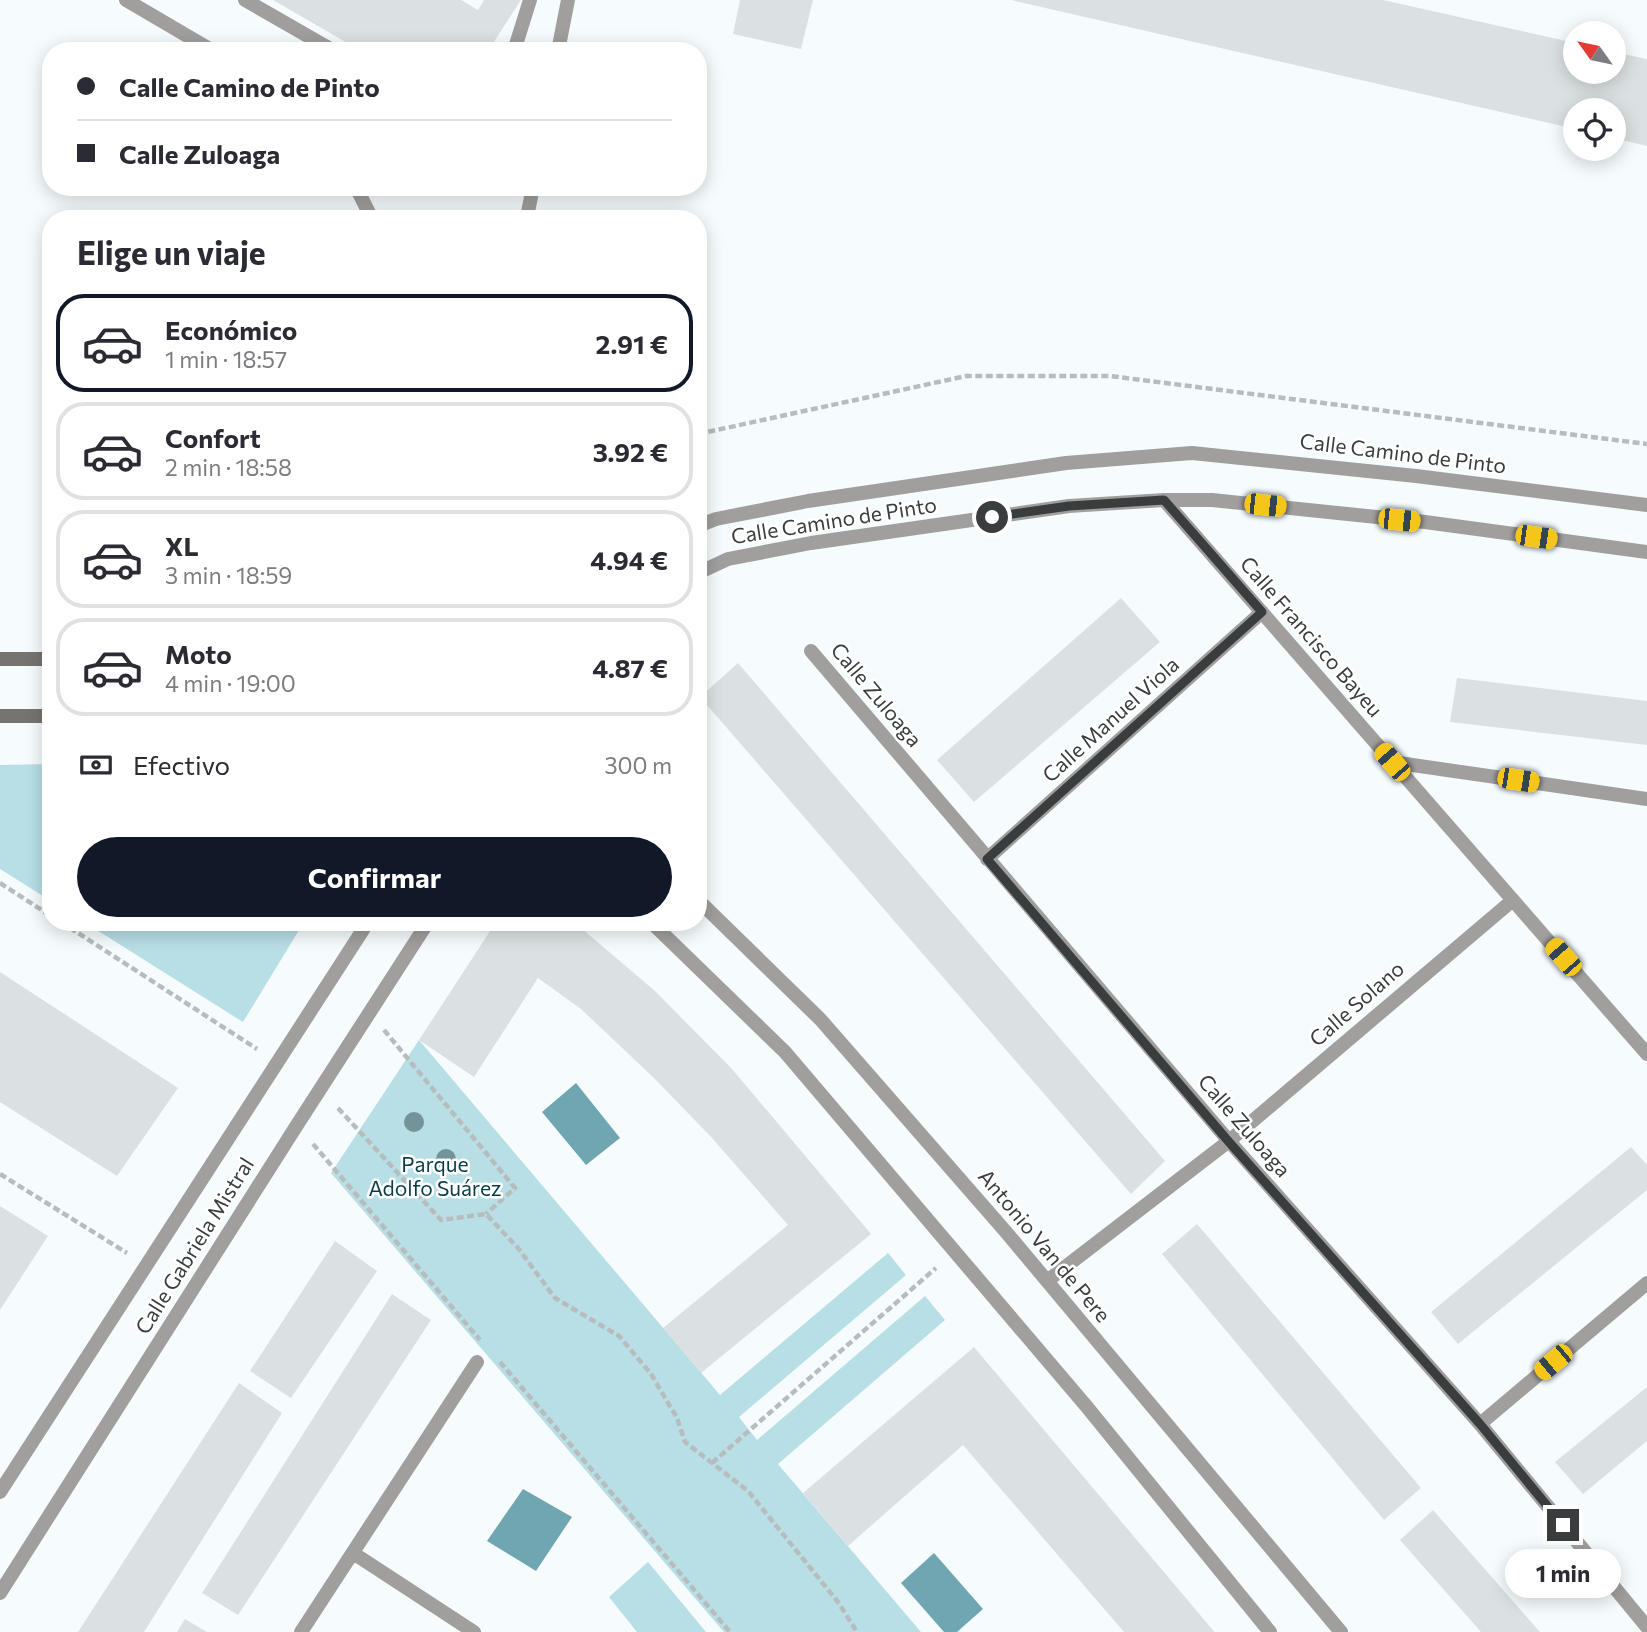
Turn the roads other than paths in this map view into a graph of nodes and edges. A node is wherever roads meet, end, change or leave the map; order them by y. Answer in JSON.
{"nodes":[{"id":1,"x":126,"y":0,"type":"edge"},
{"id":2,"x":245,"y":0,"type":"edge"},
{"id":3,"x":530,"y":0,"type":"edge"},
{"id":4,"x":568,"y":0,"type":"edge"},
{"id":5,"x":198,"y":42,"type":"edge"},
{"id":6,"x":318,"y":42,"type":"edge"},
{"id":7,"x":517,"y":42,"type":"edge"},
{"id":8,"x":560,"y":42,"type":"edge"},
{"id":9,"x":1164,"y":500,"type":"junction"},
{"id":10,"x":1647,"y":505,"type":"edge"},
{"id":11,"x":707,"y":522,"type":"edge"},
{"id":12,"x":1647,"y":552,"type":"edge"},
{"id":13,"x":707,"y":569,"type":"edge"},
{"id":14,"x":1262,"y":612,"type":"junction"},
{"id":15,"x":811,"y":651,"type":"dead end"},
{"id":16,"x":0,"y":659,"type":"edge"},
{"id":17,"x":42,"y":659,"type":"edge"},
{"id":18,"x":0,"y":716,"type":"edge"},
{"id":19,"x":42,"y":716,"type":"edge"},
{"id":20,"x":1392,"y":762,"type":"junction"},
{"id":21,"x":1647,"y":799,"type":"edge"},
{"id":22,"x":987,"y":859,"type":"junction"},
{"id":23,"x":1513,"y":900,"type":"junction"},
{"id":24,"x":707,"y":909,"type":"edge"},
{"id":25,"x":362,"y":931,"type":"edge"},
{"id":26,"x":422,"y":931,"type":"edge"},
{"id":27,"x":659,"y":931,"type":"edge"},
{"id":28,"x":1647,"y":1054,"type":"edge"},
{"id":29,"x":1229,"y":1142,"type":"junction"},
{"id":30,"x":1047,"y":1281,"type":"junction"},
{"id":31,"x":1647,"y":1283,"type":"edge"},
{"id":32,"x":477,"y":1363,"type":"dead end"},
{"id":33,"x":1480,"y":1424,"type":"junction"},
{"id":34,"x":0,"y":1492,"type":"edge"},
{"id":35,"x":353,"y":1553,"type":"junction"},
{"id":36,"x":0,"y":1593,"type":"edge"},
{"id":37,"x":1647,"y":1627,"type":"edge"},
{"id":38,"x":301,"y":1632,"type":"edge"},
{"id":39,"x":474,"y":1632,"type":"edge"},
{"id":40,"x":1270,"y":1632,"type":"edge"},
{"id":41,"x":1341,"y":1632,"type":"edge"}],
"edges":[{"from":1,"to":5,"type":"street"},
{"from":2,"to":6,"type":"street"},
{"from":3,"to":7,"type":"street"},
{"from":4,"to":8,"type":"street"},
{"from":9,"to":12,"type":"street","name":"Calle Camino de Pinto"},
{"from":9,"to":13,"type":"street","name":"Calle Camino de Pinto"},
{"from":9,"to":14,"type":"street","name":"Calle Francisco Bayeu"},
{"from":10,"to":11,"type":"street","name":"Calle Camino de Pinto"},
{"from":14,"to":20,"type":"street","name":"Calle Francisco Bayeu"},
{"from":14,"to":22,"type":"street","name":"Calle Manuel Viola"},
{"from":15,"to":22,"type":"street","name":"Calle Zuloaga"},
{"from":16,"to":17,"type":"street"},
{"from":18,"to":19,"type":"street"},
{"from":20,"to":21,"type":"street"},
{"from":20,"to":23,"type":"street","name":"Calle Francisco Bayeu"},
{"from":22,"to":29,"type":"street","name":"Calle Zuloaga"},
{"from":23,"to":28,"type":"street","name":"Calle Francisco Bayeu"},
{"from":23,"to":29,"type":"street","name":"Calle Solano"},
{"from":24,"to":30,"type":"street","name":"Antonio Van de Pere"},
{"from":25,"to":34,"type":"street","name":"Calle Gabriela Mistral"},
{"from":26,"to":36,"type":"street","name":"Calle Gabriela Mistral"},
{"from":27,"to":40,"type":"street"},
{"from":29,"to":30,"type":"street","name":"Calle Solano"},
{"from":29,"to":33,"type":"street","name":"Calle Zuloaga"},
{"from":30,"to":41,"type":"street","name":"Antonio Van de Pere"},
{"from":31,"to":33,"type":"street"},
{"from":32,"to":35,"type":"street"},
{"from":33,"to":37,"type":"street","name":"Calle Zuloaga"},
{"from":35,"to":38,"type":"street"},
{"from":35,"to":39,"type":"street"}]}
